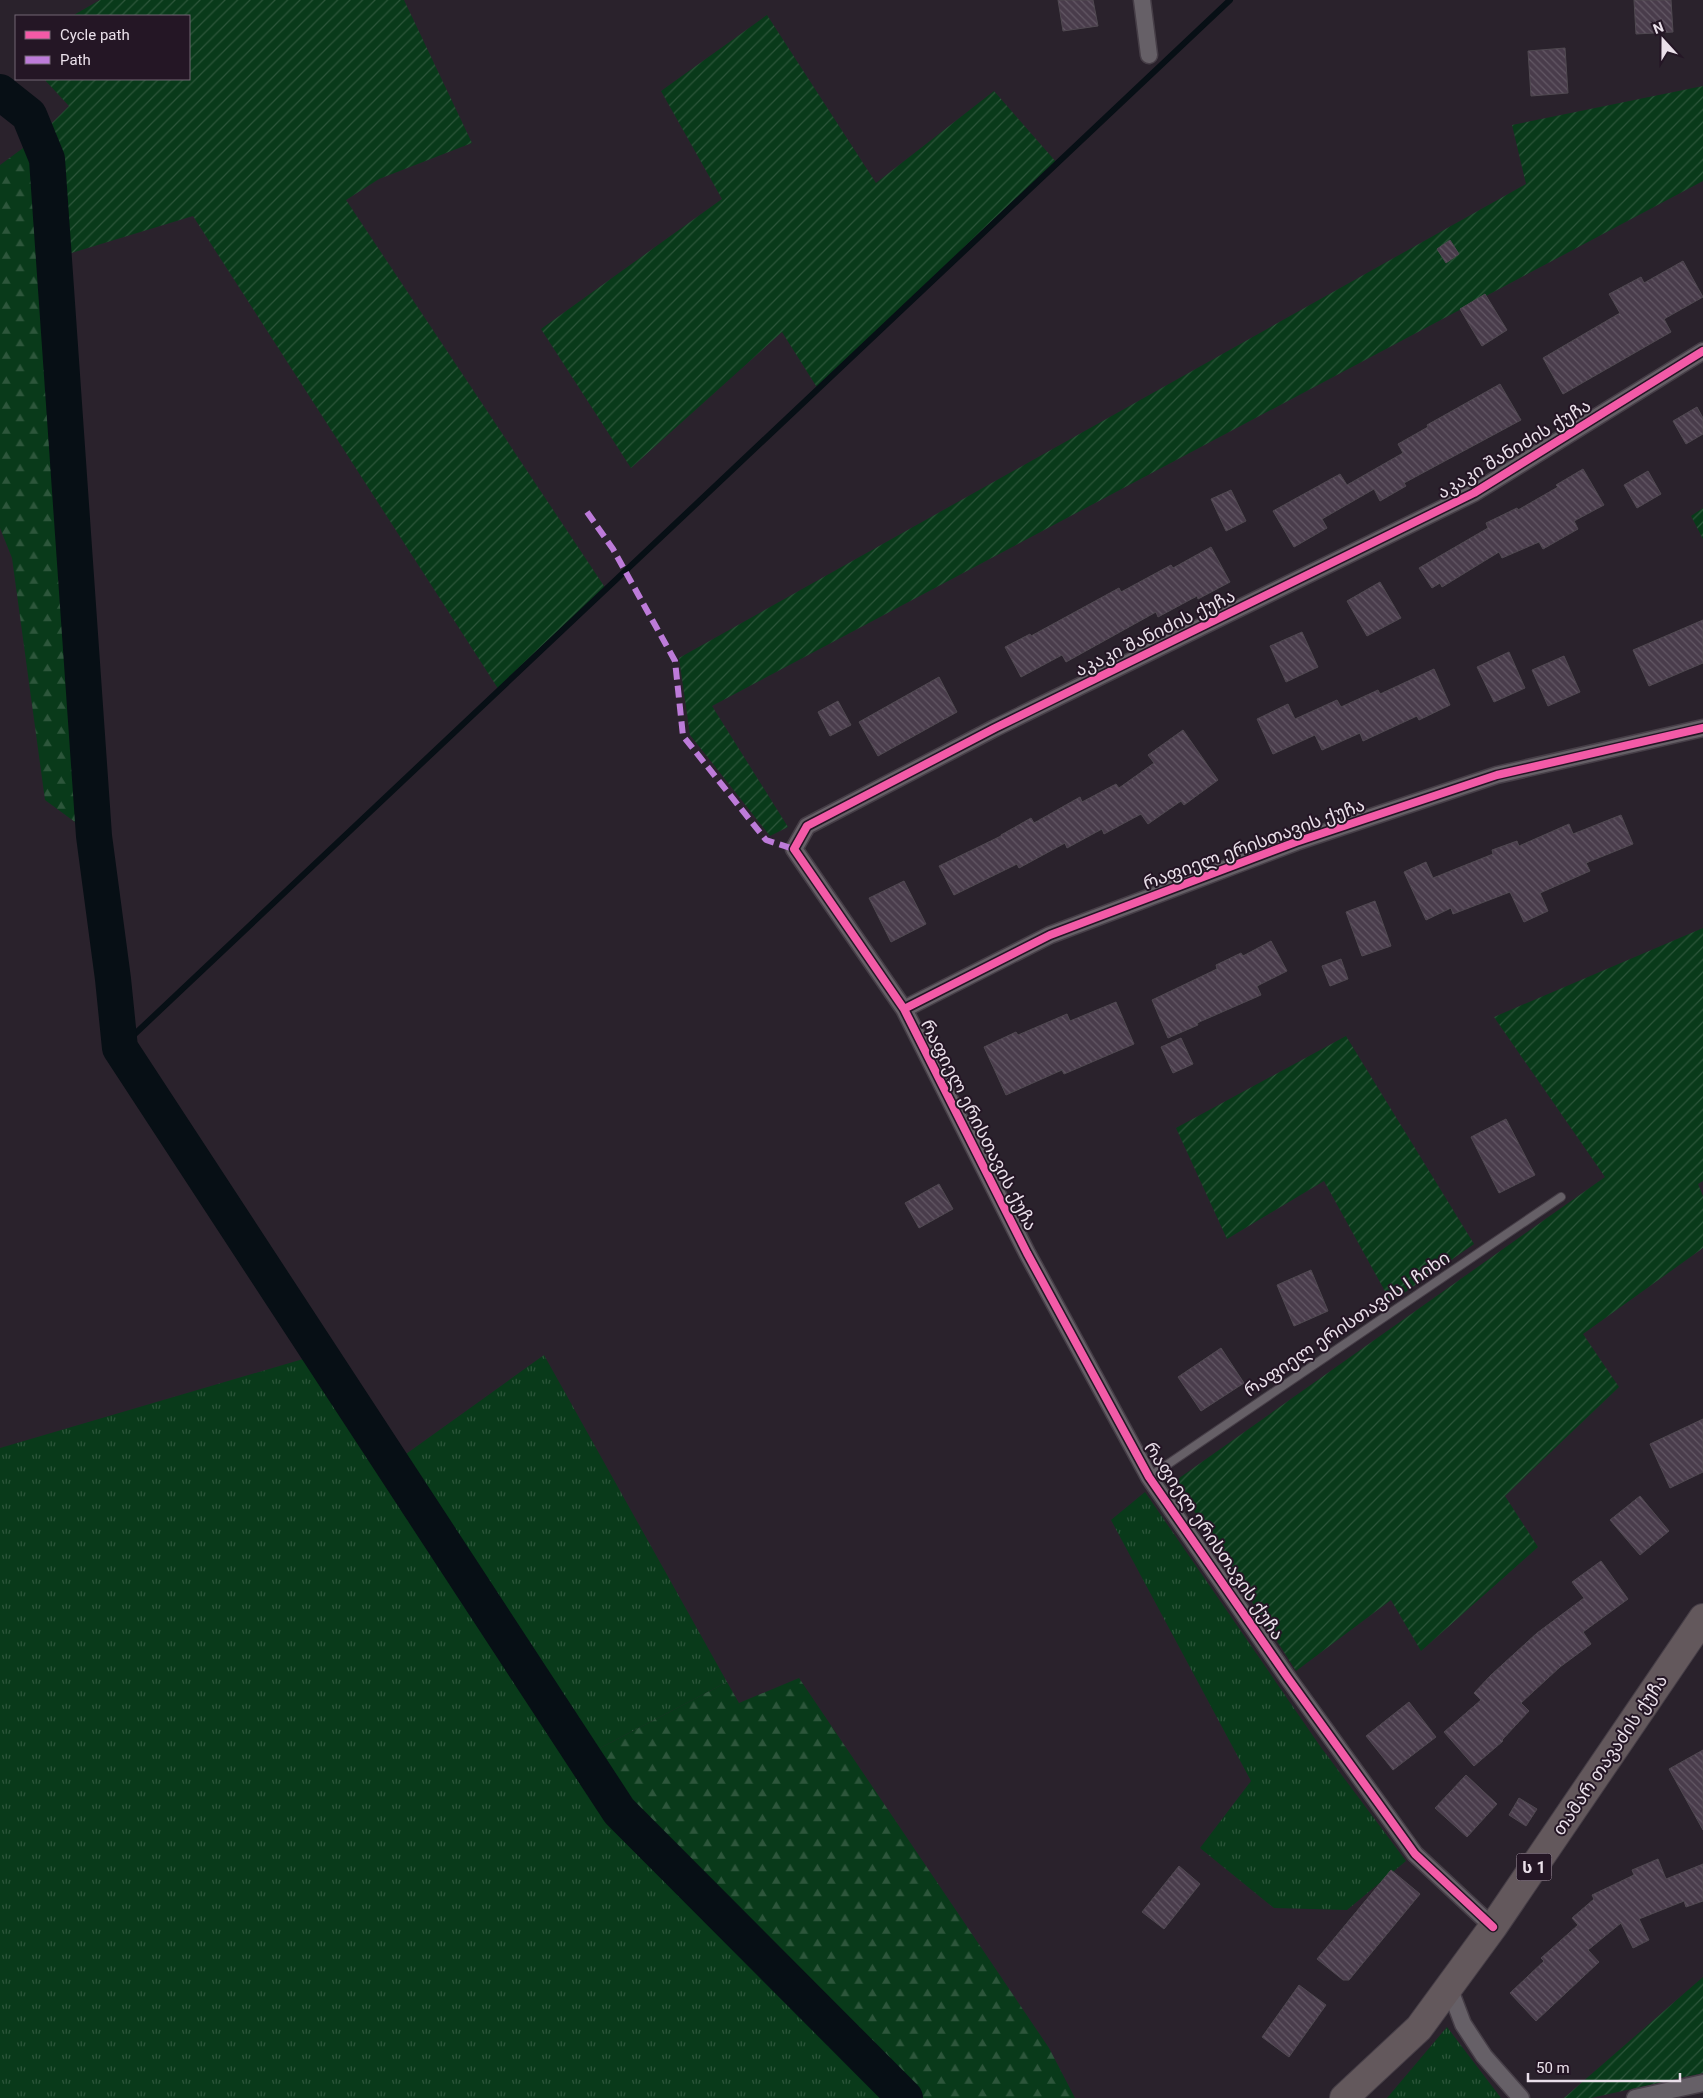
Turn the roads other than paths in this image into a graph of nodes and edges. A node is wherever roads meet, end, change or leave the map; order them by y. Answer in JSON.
{"nodes":[{"id":1,"x":1142,"y":0,"type":"edge"},
{"id":2,"x":1149,"y":56,"type":"dead end"},
{"id":3,"x":1703,"y":351,"type":"edge"},
{"id":4,"x":1703,"y":728,"type":"edge"},
{"id":5,"x":904,"y":1009,"type":"junction"},
{"id":6,"x":1561,"y":1197,"type":"dead end"},
{"id":7,"x":1149,"y":1476,"type":"junction"},
{"id":8,"x":1703,"y":1618,"type":"edge"},
{"id":9,"x":1493,"y":1927,"type":"junction"},
{"id":10,"x":1449,"y":1987,"type":"junction"},
{"id":11,"x":1703,"y":2083,"type":"edge"},
{"id":12,"x":1344,"y":2098,"type":"edge"},
{"id":13,"x":1521,"y":2098,"type":"edge"},
{"id":14,"x":1635,"y":2098,"type":"edge"}],
"edges":[{"from":1,"to":2,"type":"street"},
{"from":3,"to":5,"type":"street","name":"აკაკი შანიძის ქუჩა"},
{"from":4,"to":5,"type":"street","name":"რაფიელ ერისთავის ქუჩა"},
{"from":5,"to":7,"type":"street","name":"რაფიელ ერისთავის ქუჩა"},
{"from":6,"to":7,"type":"lane","name":"რაფიელ ერისთავის I ჩიხი"},
{"from":7,"to":9,"type":"street","name":"რაფიელ ერისთავის ქუჩა"},
{"from":8,"to":9,"type":"highway","name":"თამარ თავაძის ქუჩა","number":"ს 1"},
{"from":9,"to":10,"type":"highway","name":"თამარ თავაძის ქუჩა","number":"ს 1"},
{"from":10,"to":12,"type":"highway","name":"თამარ თავაძის ქუჩა","number":"ს 1"},
{"from":10,"to":13,"type":"street"},
{"from":11,"to":14,"type":"street"}]}
